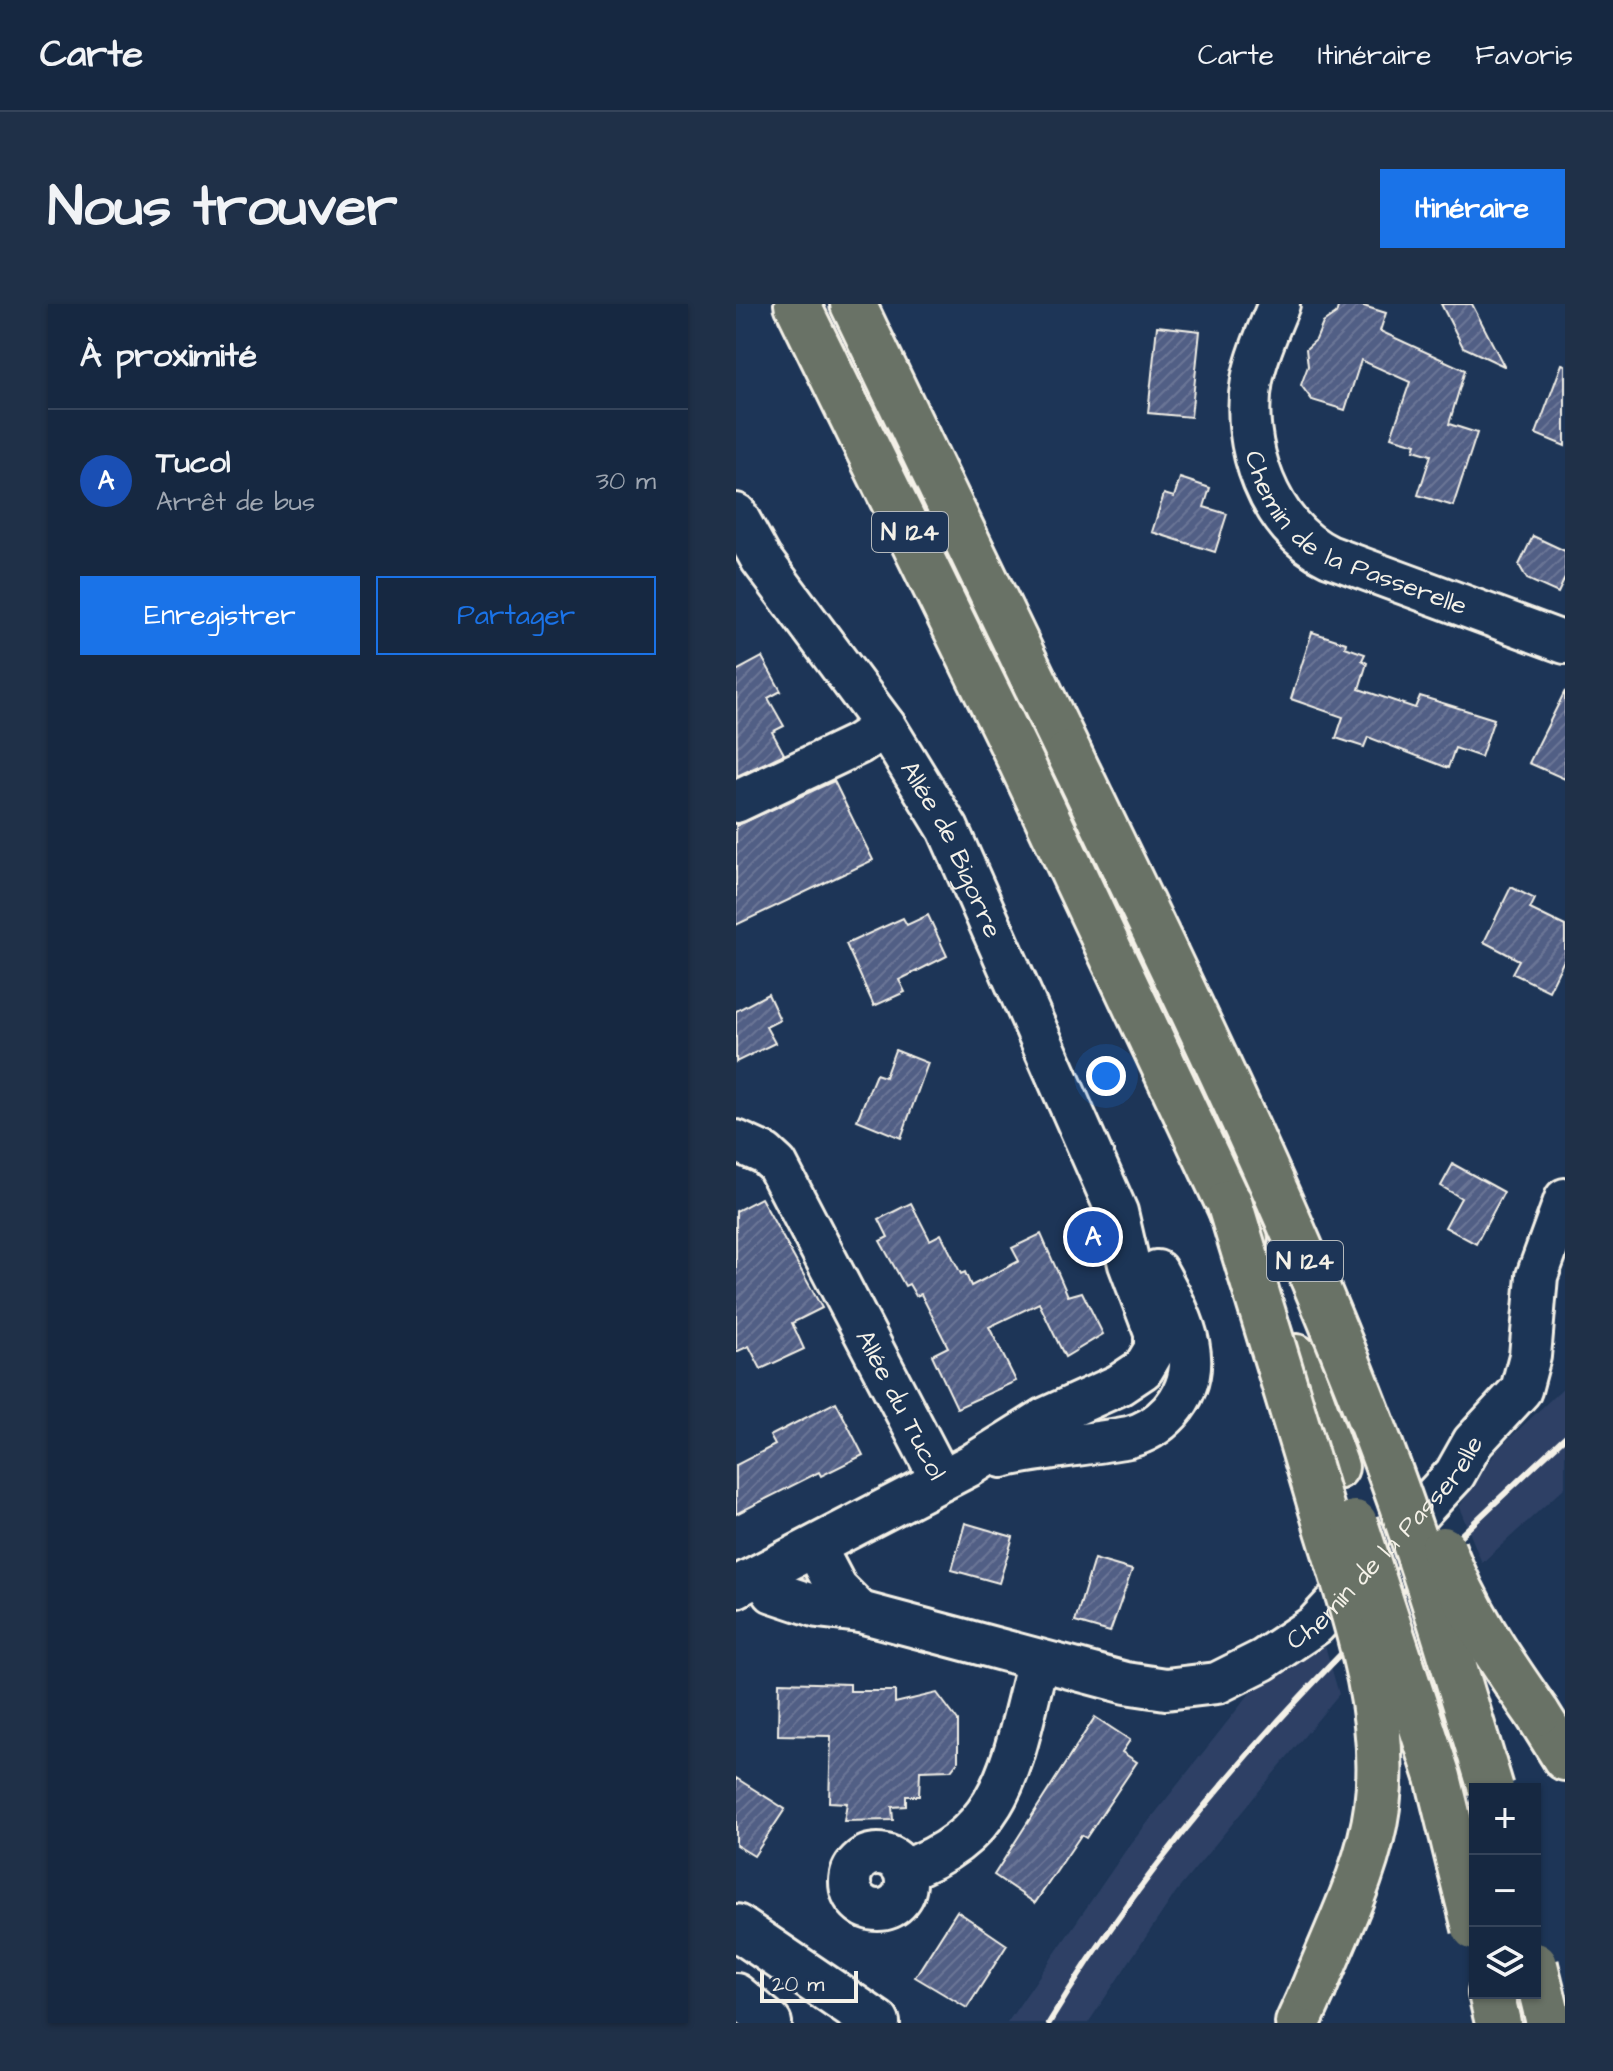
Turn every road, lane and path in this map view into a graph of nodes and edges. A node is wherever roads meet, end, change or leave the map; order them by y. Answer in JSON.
{"nodes":[{"id":1,"x":797,"y":304,"type":"edge"},
{"id":2,"x":853,"y":304,"type":"edge"},
{"id":3,"x":1279,"y":304,"type":"edge"},
{"id":4,"x":736,"y":514,"type":"edge"},
{"id":5,"x":748,"y":569,"type":"edge"},
{"id":6,"x":1565,"y":643,"type":"edge"},
{"id":7,"x":885,"y":726,"type":"junction"},
{"id":8,"x":736,"y":802,"type":"edge"},
{"id":9,"x":1234,"y":1096,"type":"junction"},
{"id":10,"x":736,"y":1141,"type":"edge"},
{"id":11,"x":1565,"y":1199,"type":"edge"},
{"id":12,"x":1229,"y":1202,"type":"junction"},
{"id":13,"x":1117,"y":1212,"type":"junction"},
{"id":14,"x":956,"y":1473,"type":"junction"},
{"id":15,"x":815,"y":1547,"type":"junction"},
{"id":16,"x":749,"y":1581,"type":"edge"},
{"id":17,"x":860,"y":1612,"type":"junction"},
{"id":18,"x":1038,"y":1661,"type":"junction"},
{"id":19,"x":1565,"y":1758,"type":"edge"},
{"id":20,"x":1489,"y":1783,"type":"edge"},
{"id":21,"x":904,"y":1870,"type":"dead end"},
{"id":22,"x":736,"y":1927,"type":"edge"},
{"id":23,"x":1475,"y":1927,"type":"edge"},
{"id":24,"x":1541,"y":1990,"type":"edge"},
{"id":25,"x":736,"y":1994,"type":"edge"},
{"id":26,"x":1492,"y":1999,"type":"edge"},
{"id":27,"x":1565,"y":2006,"type":"edge"},
{"id":28,"x":1307,"y":2012,"type":"edge"},
{"id":29,"x":771,"y":2023,"type":"edge"},
{"id":30,"x":877,"y":2023,"type":"edge"},
{"id":31,"x":1498,"y":2023,"type":"edge"},
{"id":32,"x":1529,"y":2023,"type":"edge"},
{"id":33,"x":1549,"y":2023,"type":"edge"}],
"edges":[{"from":1,"to":12,"type":"highway","number":"N 124"},
{"from":2,"to":9,"type":"highway","number":"N 124","bridge":true},
{"from":3,"to":6,"type":"street","name":"Chemin de la Passerelle"},
{"from":4,"to":5,"type":"street","name":"Allée de Bigorre"},
{"from":5,"to":7,"type":"street","name":"Allée de Bigorre"},
{"from":7,"to":8,"type":"street"},
{"from":7,"to":13,"type":"street","name":"Allée de Bigorre"},
{"from":9,"to":19,"type":"highway","bridge":true},
{"from":9,"to":20,"type":"highway","number":"N 124","bridge":true},
{"from":10,"to":14,"type":"street","name":"Allée du Tucol"},
{"from":11,"to":18,"type":"street","name":"Chemin de la Passerelle"},
{"from":12,"to":23,"type":"highway","number":"N 124","bridge":true},
{"from":12,"to":28,"type":"highway","bridge":true},
{"from":13,"to":14,"type":"street","name":"Allée de Bigorre"},
{"from":13,"to":14,"type":"street","name":"Allée de Bigorre"},
{"from":14,"to":15,"type":"street","name":"Allée du Tucol"},
{"from":15,"to":16,"type":"street","name":"Allée du Tucol"},
{"from":15,"to":17,"type":"street"},
{"from":16,"to":17,"type":"street","name":"Chemin de la Passerelle"},
{"from":17,"to":18,"type":"street","name":"Chemin de la Passerelle"},
{"from":18,"to":21,"type":"street"},
{"from":22,"to":30,"type":"street"},
{"from":24,"to":33,"type":"highway","bridge":true},
{"from":25,"to":29,"type":"street"},
{"from":26,"to":31,"type":"highway"},
{"from":27,"to":32,"type":"street"}]}
